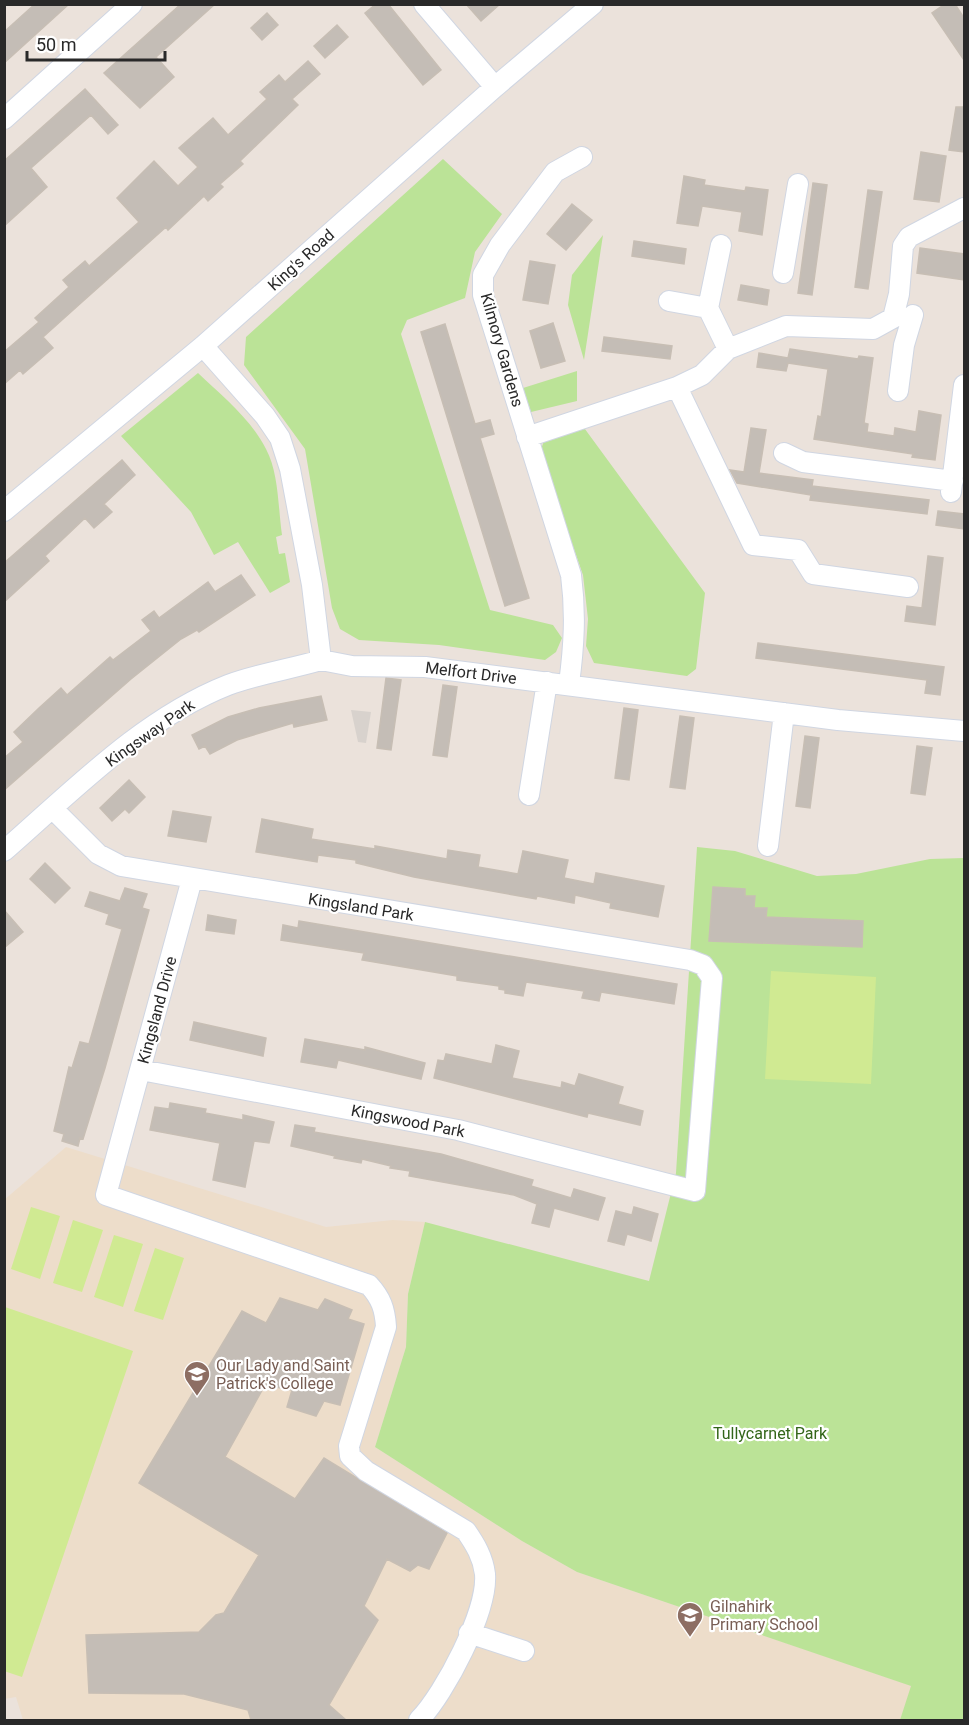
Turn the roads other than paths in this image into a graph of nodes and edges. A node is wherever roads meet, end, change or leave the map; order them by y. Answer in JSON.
{"nodes":[{"id":1,"x":132,"y":4,"type":"edge"},
{"id":2,"x":424,"y":4,"type":"edge"},
{"id":3,"x":593,"y":4,"type":"edge"},
{"id":4,"x":495,"y":87,"type":"junction"},
{"id":5,"x":4,"y":118,"type":"edge"},
{"id":6,"x":582,"y":157,"type":"dead end"},
{"id":7,"x":798,"y":184,"type":"dead end"},
{"id":8,"x":964,"y":208,"type":"edge"},
{"id":9,"x":721,"y":245,"type":"dead end"},
{"id":10,"x":783,"y":273,"type":"dead end"},
{"id":11,"x":669,"y":301,"type":"dead end"},
{"id":12,"x":708,"y":308,"type":"junction"},
{"id":13,"x":914,"y":315,"type":"dead end"},
{"id":14,"x":879,"y":327,"type":"junction"},
{"id":15,"x":904,"y":345,"type":"junction"},
{"id":16,"x":203,"y":346,"type":"junction"},
{"id":17,"x":728,"y":349,"type":"junction"},
{"id":18,"x":964,"y":385,"type":"edge"},
{"id":19,"x":677,"y":387,"type":"junction"},
{"id":20,"x":898,"y":391,"type":"dead end"},
{"id":21,"x":527,"y":437,"type":"junction"},
{"id":22,"x":784,"y":453,"type":"dead end"},
{"id":23,"x":4,"y":511,"type":"edge"},
{"id":24,"x":908,"y":587,"type":"dead end"},
{"id":25,"x":321,"y":660,"type":"junction"},
{"id":26,"x":547,"y":682,"type":"junction"},
{"id":27,"x":569,"y":684,"type":"junction"},
{"id":28,"x":784,"y":712,"type":"junction"},
{"id":29,"x":964,"y":732,"type":"edge"},
{"id":30,"x":529,"y":795,"type":"dead end"},
{"id":31,"x":53,"y":809,"type":"junction"},
{"id":32,"x":768,"y":846,"type":"dead end"},
{"id":33,"x":4,"y":851,"type":"edge"},
{"id":34,"x":192,"y":879,"type":"junction"},
{"id":35,"x":690,"y":960,"type":"joint"},
{"id":36,"x":141,"y":1070,"type":"junction"},
{"id":37,"x":469,"y":1633,"type":"junction"},
{"id":38,"x":524,"y":1651,"type":"dead end"},
{"id":39,"x":419,"y":1720,"type":"edge"}],
"edges":[{"from":1,"to":5,"type":"street"},
{"from":2,"to":4,"type":"street"},
{"from":3,"to":4,"type":"street","name":"King's Road"},
{"from":4,"to":16,"type":"street","name":"King's Road"},
{"from":6,"to":21,"type":"street","name":"Kilmory Gardens"},
{"from":7,"to":10,"type":"street"},
{"from":8,"to":14,"type":"street"},
{"from":9,"to":12,"type":"street"},
{"from":11,"to":12,"type":"street"},
{"from":12,"to":17,"type":"street"},
{"from":13,"to":15,"type":"street"},
{"from":14,"to":15,"type":"street"},
{"from":14,"to":17,"type":"street"},
{"from":15,"to":20,"type":"street"},
{"from":16,"to":23,"type":"street","name":"King's Road"},
{"from":16,"to":25,"type":"street"},
{"from":17,"to":19,"type":"street"},
{"from":18,"to":22,"type":"street"},
{"from":19,"to":21,"type":"street"},
{"from":19,"to":24,"type":"street"},
{"from":21,"to":27,"type":"street","name":"Kilmory Gardens"},
{"from":25,"to":26,"type":"street","name":"Melfort Drive"},
{"from":25,"to":31,"type":"street","name":"Kingsway Park"},
{"from":26,"to":27,"type":"street","name":"Melfort Drive"},
{"from":26,"to":30,"type":"street"},
{"from":27,"to":28,"type":"street","name":"Melfort Drive"},
{"from":28,"to":29,"type":"street","name":"Melfort Drive"},
{"from":28,"to":32,"type":"street"},
{"from":31,"to":33,"type":"street","name":"Kingsway Park"},
{"from":31,"to":34,"type":"street","name":"Kingsland Park"},
{"from":34,"to":35,"type":"street","name":"Kingsland Park"},
{"from":34,"to":36,"type":"street","name":"Kingsland Drive"},
{"from":35,"to":36,"type":"street","name":"Kingswood Park"},
{"from":36,"to":37,"type":"street","name":"Kingsland Drive"},
{"from":37,"to":38,"type":"street"},
{"from":37,"to":39,"type":"street"}]}
